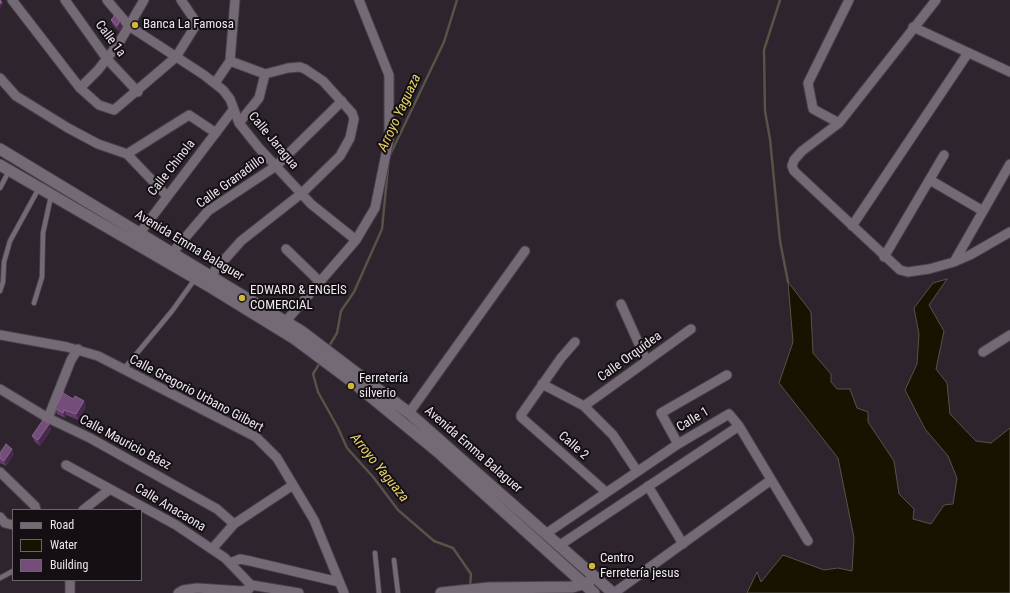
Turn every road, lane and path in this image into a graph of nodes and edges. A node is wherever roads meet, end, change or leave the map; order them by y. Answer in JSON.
{"nodes":[{"id":1,"x":12,"y":0,"type":"edge"},
{"id":2,"x":65,"y":0,"type":"edge"},
{"id":3,"x":107,"y":0,"type":"edge"},
{"id":4,"x":144,"y":0,"type":"edge"},
{"id":5,"x":181,"y":0,"type":"edge"},
{"id":6,"x":235,"y":0,"type":"edge"},
{"id":7,"x":359,"y":0,"type":"edge"},
{"id":8,"x":849,"y":0,"type":"edge"},
{"id":9,"x":936,"y":0,"type":"edge"},
{"id":10,"x":129,"y":26,"type":"junction"},
{"id":11,"x":913,"y":28,"type":"junction"},
{"id":12,"x":968,"y":53,"type":"junction"},
{"id":13,"x":176,"y":57,"type":"junction"},
{"id":14,"x":107,"y":59,"type":"junction"},
{"id":15,"x":230,"y":61,"type":"junction"},
{"id":16,"x":1010,"y":72,"type":"edge"},
{"id":17,"x":265,"y":74,"type":"junction"},
{"id":18,"x":0,"y":78,"type":"edge"},
{"id":19,"x":215,"y":83,"type":"junction"},
{"id":20,"x":80,"y":88,"type":"junction"},
{"id":21,"x":138,"y":92,"type":"junction"},
{"id":22,"x":342,"y":101,"type":"junction"},
{"id":23,"x":233,"y":110,"type":"junction"},
{"id":24,"x":239,"y":122,"type":"junction"},
{"id":25,"x":839,"y":123,"type":"junction"},
{"id":26,"x":216,"y":133,"type":"junction"},
{"id":27,"x":0,"y":149,"type":"edge"},
{"id":28,"x":127,"y":154,"type":"junction"},
{"id":29,"x":944,"y":155,"type":"dead end"},
{"id":30,"x":1010,"y":164,"type":"edge"},
{"id":31,"x":276,"y":166,"type":"junction"},
{"id":32,"x":4,"y":168,"type":"edge"},
{"id":33,"x":930,"y":180,"type":"junction"},
{"id":34,"x":0,"y":188,"type":"edge"},
{"id":35,"x":39,"y":188,"type":"junction"},
{"id":36,"x":302,"y":193,"type":"junction"},
{"id":37,"x":51,"y":196,"type":"junction"},
{"id":38,"x":167,"y":196,"type":"junction"},
{"id":39,"x":984,"y":210,"type":"junction"},
{"id":40,"x":852,"y":226,"type":"junction"},
{"id":41,"x":139,"y":232,"type":"junction"},
{"id":42,"x":1010,"y":232,"type":"edge"},
{"id":43,"x":356,"y":240,"type":"junction"},
{"id":44,"x":133,"y":242,"type":"junction"},
{"id":45,"x":286,"y":249,"type":"dead end"},
{"id":46,"x":525,"y":251,"type":"dead end"},
{"id":47,"x":172,"y":253,"type":"junction"},
{"id":48,"x":884,"y":257,"type":"junction"},
{"id":49,"x":954,"y":262,"type":"junction"},
{"id":50,"x":210,"y":276,"type":"junction"},
{"id":51,"x":195,"y":278,"type":"junction"},
{"id":52,"x":319,"y":281,"type":"junction"},
{"id":53,"x":0,"y":291,"type":"edge"},
{"id":54,"x":34,"y":302,"type":"dead end"},
{"id":55,"x":621,"y":304,"type":"dead end"},
{"id":56,"x":286,"y":321,"type":"junction"},
{"id":57,"x":691,"y":329,"type":"dead end"},
{"id":58,"x":0,"y":335,"type":"edge"},
{"id":59,"x":298,"y":335,"type":"junction"},
{"id":60,"x":1010,"y":335,"type":"edge"},
{"id":61,"x":575,"y":342,"type":"dead end"},
{"id":62,"x":78,"y":350,"type":"junction"},
{"id":63,"x":984,"y":352,"type":"dead end"},
{"id":64,"x":646,"y":360,"type":"junction"},
{"id":65,"x":124,"y":370,"type":"junction"},
{"id":66,"x":727,"y":375,"type":"dead end"},
{"id":67,"x":357,"y":378,"type":"junction"},
{"id":68,"x":542,"y":384,"type":"junction"},
{"id":69,"x":0,"y":389,"type":"edge"},
{"id":70,"x":584,"y":406,"type":"junction"},
{"id":71,"x":409,"y":413,"type":"junction"},
{"id":72,"x":48,"y":418,"type":"junction"},
{"id":73,"x":739,"y":426,"type":"junction"},
{"id":74,"x":678,"y":444,"type":"junction"},
{"id":75,"x":441,"y":448,"type":"junction"},
{"id":76,"x":66,"y":465,"type":"dead end"},
{"id":77,"x":637,"y":471,"type":"junction"},
{"id":78,"x":0,"y":472,"type":"edge"},
{"id":79,"x":772,"y":480,"type":"junction"},
{"id":80,"x":293,"y":485,"type":"junction"},
{"id":81,"x":648,"y":486,"type":"junction"},
{"id":82,"x":110,"y":489,"type":"junction"},
{"id":83,"x":606,"y":492,"type":"junction"},
{"id":84,"x":36,"y":509,"type":"edge"},
{"id":85,"x":84,"y":509,"type":"edge"},
{"id":86,"x":0,"y":517,"type":"edge"},
{"id":87,"x":234,"y":524,"type":"junction"},
{"id":88,"x":12,"y":525,"type":"edge"},
{"id":89,"x":547,"y":533,"type":"junction"},
{"id":90,"x":808,"y":541,"type":"dead end"},
{"id":91,"x":684,"y":544,"type":"junction"},
{"id":92,"x":560,"y":545,"type":"junction"},
{"id":93,"x":212,"y":549,"type":"junction"},
{"id":94,"x":375,"y":553,"type":"dead end"},
{"id":95,"x":394,"y":560,"type":"dead end"},
{"id":96,"x":230,"y":563,"type":"junction"},
{"id":97,"x":12,"y":572,"type":"edge"},
{"id":98,"x":0,"y":578,"type":"edge"},
{"id":99,"x":597,"y":578,"type":"junction"},
{"id":100,"x":70,"y":581,"type":"edge"},
{"id":101,"x":339,"y":582,"type":"junction"},
{"id":102,"x":584,"y":584,"type":"junction"},
{"id":103,"x":251,"y":585,"type":"junction"},
{"id":104,"x":573,"y":590,"type":"edge"},
{"id":105,"x":235,"y":592,"type":"edge"},
{"id":106,"x":293,"y":592,"type":"edge"},
{"id":107,"x":70,"y":593,"type":"edge"},
{"id":108,"x":178,"y":593,"type":"edge"},
{"id":109,"x":344,"y":593,"type":"edge"},
{"id":110,"x":379,"y":593,"type":"edge"},
{"id":111,"x":398,"y":593,"type":"edge"},
{"id":112,"x":442,"y":593,"type":"edge"},
{"id":113,"x":594,"y":593,"type":"edge"},
{"id":114,"x":614,"y":593,"type":"edge"}],
"edges":[{"from":1,"to":20,"type":"street"},
{"from":2,"to":14,"type":"street","name":"Calle 1a"},
{"from":3,"to":10,"type":"street","name":"Calle Jaragua"},
{"from":4,"to":10,"type":"street"},
{"from":5,"to":13,"type":"street"},
{"from":6,"to":15,"type":"street"},
{"from":7,"to":43,"type":"street"},
{"from":8,"to":25,"type":"street"},
{"from":9,"to":11,"type":"street"},
{"from":10,"to":13,"type":"street","name":"Calle Jaragua"},
{"from":10,"to":14,"type":"street"},
{"from":11,"to":12,"type":"street"},
{"from":11,"to":25,"type":"street"},
{"from":12,"to":16,"type":"street"},
{"from":12,"to":40,"type":"street"},
{"from":13,"to":19,"type":"street","name":"Calle Jaragua"},
{"from":13,"to":21,"type":"street"},
{"from":14,"to":20,"type":"street"},
{"from":14,"to":21,"type":"street","name":"Calle 1a"},
{"from":15,"to":17,"type":"street"},
{"from":15,"to":19,"type":"street"},
{"from":17,"to":22,"type":"street"},
{"from":17,"to":24,"type":"street"},
{"from":18,"to":28,"type":"street"},
{"from":19,"to":23,"type":"street","name":"Calle Jaragua"},
{"from":20,"to":21,"type":"street"},
{"from":22,"to":31,"type":"street","name":"Calle Granadillo"},
{"from":22,"to":36,"type":"street"},
{"from":23,"to":24,"type":"street","name":"Calle Jaragua"},
{"from":23,"to":26,"type":"street","name":"Calle Chinola"},
{"from":24,"to":31,"type":"street","name":"Calle Jaragua"},
{"from":25,"to":40,"type":"street"},
{"from":26,"to":28,"type":"street"},
{"from":26,"to":38,"type":"street","name":"Calle Chinola"},
{"from":27,"to":41,"type":"street","name":"Avenida Emma Balaguer"},
{"from":28,"to":38,"type":"street"},
{"from":29,"to":33,"type":"street"},
{"from":30,"to":39,"type":"street"},
{"from":31,"to":36,"type":"street","name":"Calle Jaragua"},
{"from":31,"to":47,"type":"street","name":"Calle Granadillo"},
{"from":32,"to":34,"type":"lane"},
{"from":32,"to":35,"type":"street","name":"Avenida Emma Balaguer"},
{"from":33,"to":39,"type":"street"},
{"from":33,"to":48,"type":"street"},
{"from":35,"to":37,"type":"street","name":"Avenida Emma Balaguer"},
{"from":35,"to":53,"type":"lane"},
{"from":36,"to":43,"type":"street","name":"Calle Jaragua"},
{"from":36,"to":50,"type":"street"},
{"from":37,"to":44,"type":"street","name":"Avenida Emma Balaguer"},
{"from":37,"to":54,"type":"lane"},
{"from":38,"to":41,"type":"street","name":"Calle Chinola"},
{"from":39,"to":49,"type":"street"},
{"from":40,"to":48,"type":"street"},
{"from":41,"to":44,"type":"street","name":"Calle Chinola"},
{"from":41,"to":47,"type":"street","name":"Avenida Emma Balaguer"},
{"from":42,"to":49,"type":"street"},
{"from":43,"to":52,"type":"street"},
{"from":44,"to":51,"type":"street","name":"Avenida Emma Balaguer"},
{"from":45,"to":52,"type":"street"},
{"from":46,"to":71,"type":"street"},
{"from":47,"to":50,"type":"street","name":"Avenida Emma Balaguer"},
{"from":48,"to":49,"type":"street"},
{"from":50,"to":56,"type":"street","name":"Avenida Emma Balaguer"},
{"from":51,"to":59,"type":"street","name":"Avenida Emma Balaguer"},
{"from":51,"to":65,"type":"lane"},
{"from":52,"to":56,"type":"street"},
{"from":55,"to":64,"type":"street"},
{"from":56,"to":59,"type":"street","name":"Avenida Emma Balaguer"},
{"from":57,"to":64,"type":"street","name":"Calle Orquídea"},
{"from":58,"to":62,"type":"street","name":"Calle Gregorio Urbano Gilbert"},
{"from":59,"to":67,"type":"street","name":"Avenida Emma Balaguer"},
{"from":60,"to":63,"type":"street"},
{"from":61,"to":68,"type":"street"},
{"from":62,"to":65,"type":"street","name":"Calle Gregorio Urbano Gilbert"},
{"from":62,"to":72,"type":"street"},
{"from":64,"to":70,"type":"street","name":"Calle Orquídea"},
{"from":65,"to":80,"type":"street","name":"Calle Gregorio Urbano Gilbert"},
{"from":66,"to":74,"type":"street"},
{"from":67,"to":71,"type":"street","name":"Avenida Emma Balaguer"},
{"from":67,"to":75,"type":"street","name":"Avenida Emma Balaguer"},
{"from":68,"to":70,"type":"street"},
{"from":68,"to":83,"type":"street","name":"Calle 2"},
{"from":69,"to":72,"type":"street","name":"Calle Mauricio Báez"},
{"from":70,"to":77,"type":"street"},
{"from":71,"to":75,"type":"street","name":"Avenida Emma Balaguer"},
{"from":72,"to":87,"type":"street","name":"Calle Mauricio Báez"},
{"from":73,"to":74,"type":"street","name":"Calle 1"},
{"from":73,"to":79,"type":"street","name":"Calle 1"},
{"from":73,"to":81,"type":"street"},
{"from":74,"to":77,"type":"street","name":"Calle 1"},
{"from":75,"to":89,"type":"street","name":"Avenida Emma Balaguer"},
{"from":75,"to":102,"type":"street","name":"Avenida Emma Balaguer"},
{"from":76,"to":82,"type":"street","name":"Calle Anacaona"},
{"from":77,"to":83,"type":"street","name":"Calle 1"},
{"from":78,"to":84,"type":"street"},
{"from":79,"to":90,"type":"street","name":"Calle 1"},
{"from":79,"to":91,"type":"street"},
{"from":80,"to":87,"type":"street"},
{"from":80,"to":101,"type":"street","name":"Calle Gregorio Urbano Gilbert"},
{"from":81,"to":91,"type":"street"},
{"from":81,"to":92,"type":"street"},
{"from":82,"to":85,"type":"street"},
{"from":82,"to":93,"type":"street","name":"Calle Anacaona"},
{"from":83,"to":89,"type":"street","name":"Calle 1"},
{"from":86,"to":88,"type":"street"},
{"from":87,"to":93,"type":"street"},
{"from":89,"to":92,"type":"street","name":"Avenida Emma Balaguer"},
{"from":91,"to":114,"type":"street"},
{"from":92,"to":99,"type":"street","name":"Avenida Emma Balaguer"},
{"from":93,"to":96,"type":"street","name":"Calle Anacaona"},
{"from":94,"to":110,"type":"lane"},
{"from":95,"to":111,"type":"lane"},
{"from":96,"to":101,"type":"street"},
{"from":96,"to":103,"type":"street","name":"Calle Anacaona"},
{"from":97,"to":98,"type":"lane"},
{"from":99,"to":102,"type":"street"},
{"from":99,"to":114,"type":"street","name":"Avenida Emma Balaguer"},
{"from":100,"to":107,"type":"street"},
{"from":101,"to":109,"type":"street","name":"Calle Gregorio Urbano Gilbert"},
{"from":102,"to":104,"type":"street"},
{"from":102,"to":113,"type":"street","name":"Avenida Emma Balaguer"},
{"from":103,"to":105,"type":"street"},
{"from":103,"to":106,"type":"street"},
{"from":104,"to":112,"type":"street"},
{"from":105,"to":108,"type":"street"}]}
